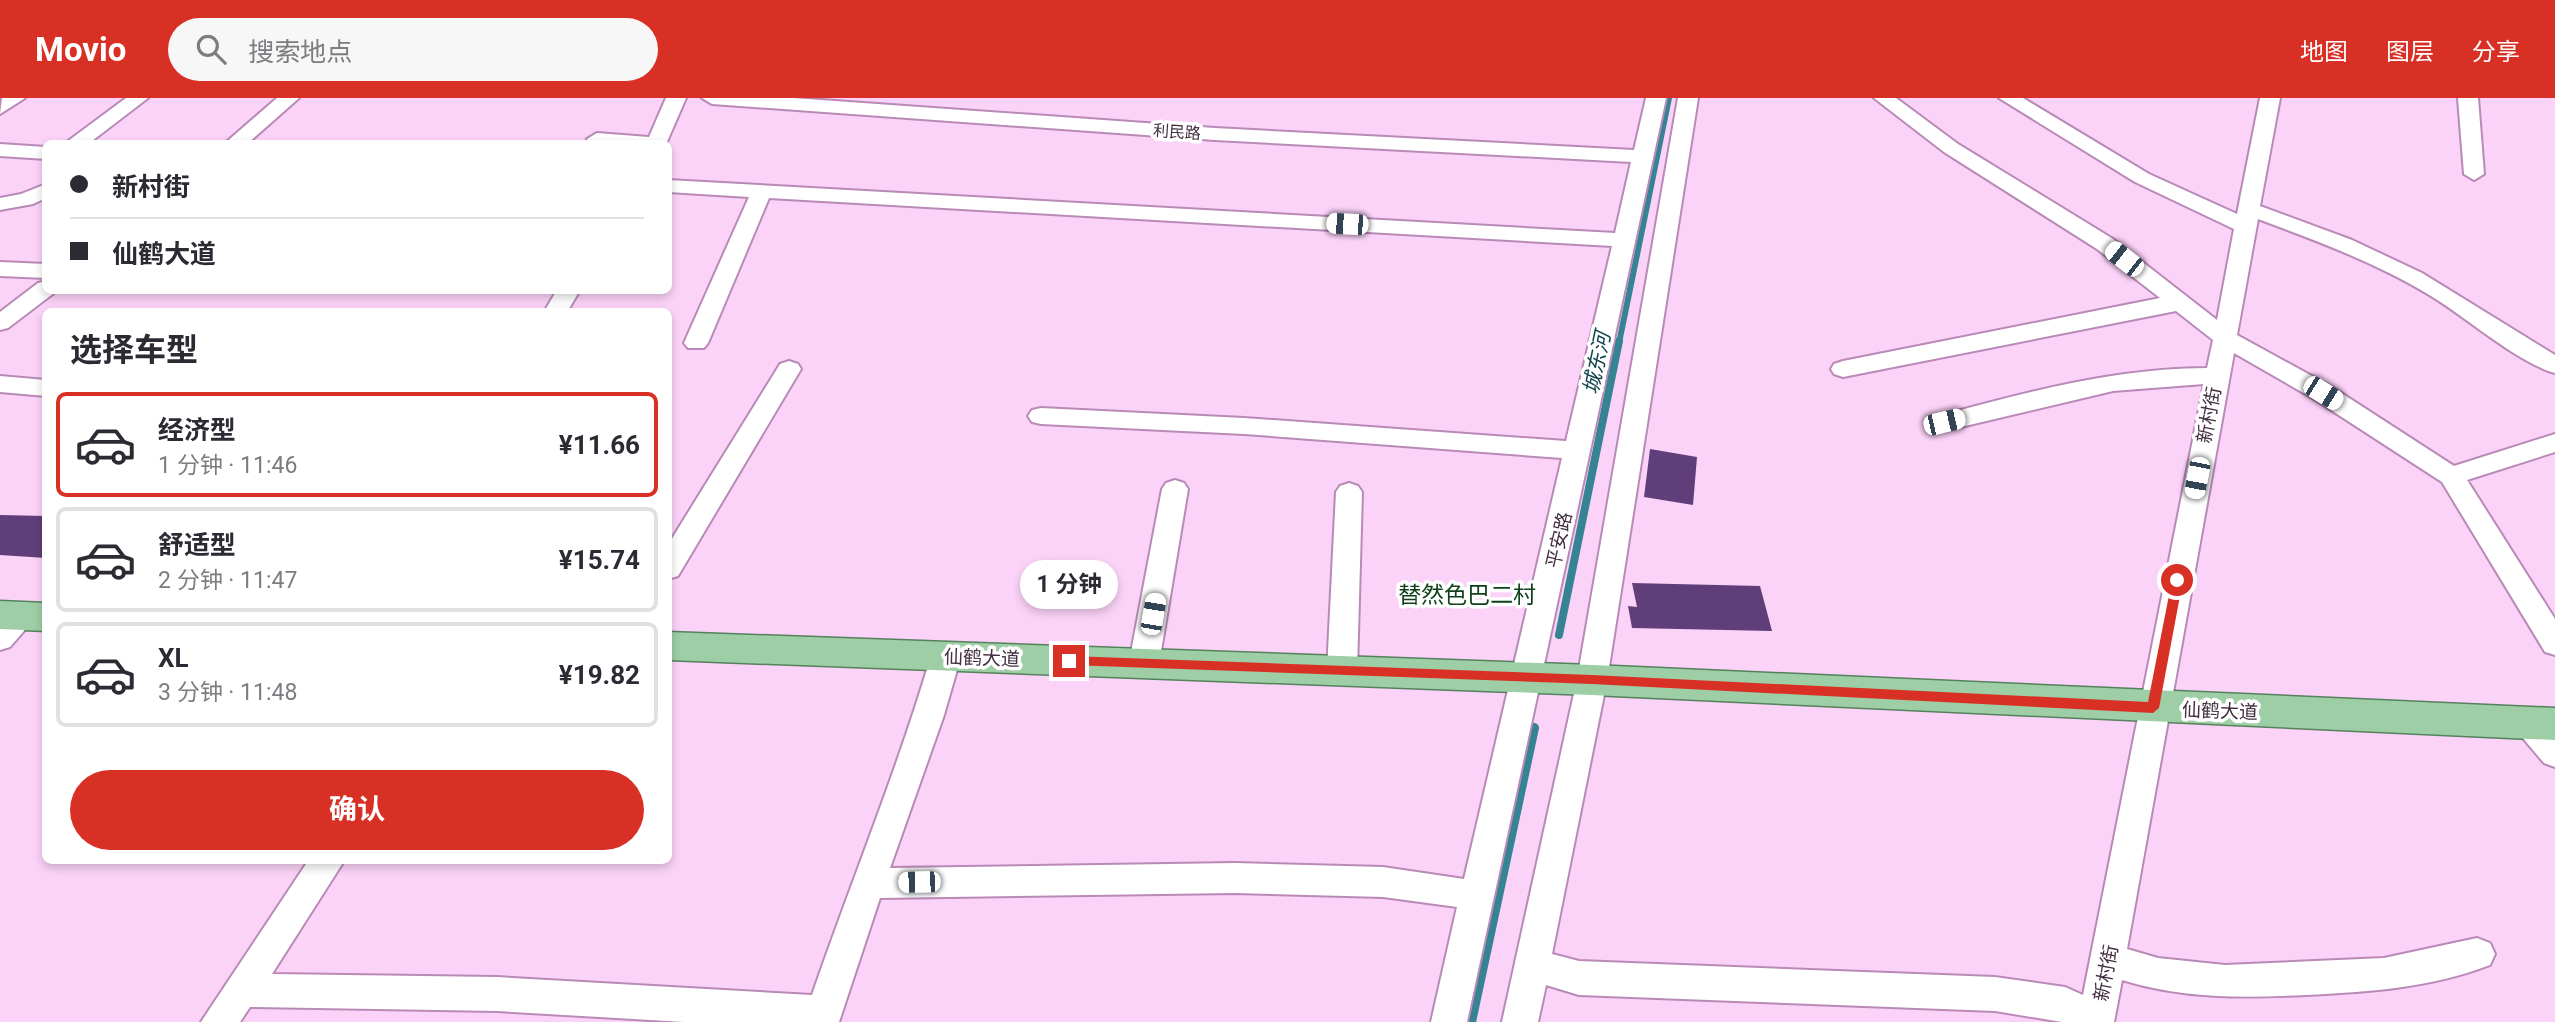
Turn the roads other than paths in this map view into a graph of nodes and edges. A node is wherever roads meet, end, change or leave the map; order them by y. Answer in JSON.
{"nodes":[{"id":1,"x":15,"y":98,"type":"edge"},
{"id":2,"x":138,"y":98,"type":"edge"},
{"id":3,"x":289,"y":98,"type":"edge"},
{"id":4,"x":676,"y":98,"type":"edge"},
{"id":5,"x":712,"y":98,"type":"edge"},
{"id":6,"x":1656,"y":98,"type":"edge"},
{"id":7,"x":1688,"y":98,"type":"edge"},
{"id":8,"x":1884,"y":98,"type":"edge"},
{"id":9,"x":2009,"y":98,"type":"edge"},
{"id":10,"x":2270,"y":98,"type":"edge"},
{"id":11,"x":2468,"y":98,"type":"edge"},
{"id":12,"x":0,"y":108,"type":"edge"},
{"id":13,"x":597,"y":139,"type":"dead end"},
{"id":14,"x":80,"y":140,"type":"edge"},
{"id":15,"x":239,"y":140,"type":"edge"},
{"id":16,"x":612,"y":140,"type":"edge"},
{"id":17,"x":657,"y":140,"type":"edge"},
{"id":18,"x":0,"y":150,"type":"edge"},
{"id":19,"x":42,"y":153,"type":"edge"},
{"id":20,"x":1643,"y":157,"type":"junction"},
{"id":21,"x":2474,"y":174,"type":"dead end"},
{"id":22,"x":672,"y":186,"type":"edge"},
{"id":23,"x":762,"y":191,"type":"junction"},
{"id":24,"x":42,"y":192,"type":"edge"},
{"id":25,"x":0,"y":204,"type":"edge"},
{"id":26,"x":2247,"y":218,"type":"junction"},
{"id":27,"x":1626,"y":240,"type":"junction"},
{"id":28,"x":0,"y":269,"type":"edge"},
{"id":29,"x":42,"y":271,"type":"edge"},
{"id":30,"x":42,"y":291,"type":"edge"},
{"id":31,"x":2181,"y":303,"type":"junction"},
{"id":32,"x":0,"y":323,"type":"edge"},
{"id":33,"x":2224,"y":337,"type":"junction"},
{"id":34,"x":696,"y":342,"type":"dead end"},
{"id":35,"x":2555,"y":365,"type":"edge"},
{"id":36,"x":789,"y":369,"type":"dead end"},
{"id":37,"x":1843,"y":369,"type":"dead end"},
{"id":38,"x":2216,"y":376,"type":"junction"},
{"id":39,"x":0,"y":384,"type":"edge"},
{"id":40,"x":42,"y":388,"type":"edge"},
{"id":41,"x":1041,"y":416,"type":"dead end"},
{"id":42,"x":1944,"y":422,"type":"dead end"},
{"id":43,"x":2555,"y":443,"type":"edge"},
{"id":44,"x":1579,"y":452,"type":"junction"},
{"id":45,"x":2451,"y":476,"type":"junction"},
{"id":46,"x":1175,"y":489,"type":"dead end"},
{"id":47,"x":1349,"y":492,"type":"dead end"},
{"id":48,"x":672,"y":562,"type":"edge"},
{"id":49,"x":2555,"y":644,"type":"edge"},
{"id":50,"x":672,"y":646,"type":"edge"},
{"id":51,"x":946,"y":656,"type":"junction"},
{"id":52,"x":1144,"y":663,"type":"junction"},
{"id":53,"x":1342,"y":671,"type":"junction"},
{"id":54,"x":1528,"y":677,"type":"junction"},
{"id":55,"x":1592,"y":680,"type":"junction"},
{"id":56,"x":2153,"y":708,"type":"junction"},
{"id":57,"x":2540,"y":724,"type":"edge"},
{"id":58,"x":2555,"y":754,"type":"edge"},
{"id":59,"x":325,"y":864,"type":"edge"},
{"id":60,"x":867,"y":883,"type":"junction"},
{"id":61,"x":1477,"y":897,"type":"junction"},
{"id":62,"x":2477,"y":954,"type":"dead end"},
{"id":63,"x":2109,"y":960,"type":"junction"},
{"id":64,"x":1532,"y":965,"type":"junction"},
{"id":65,"x":240,"y":990,"type":"junction"},
{"id":66,"x":823,"y":1018,"type":"edge"},
{"id":67,"x":219,"y":1022,"type":"edge"},
{"id":68,"x":1448,"y":1022,"type":"edge"},
{"id":69,"x":1520,"y":1022,"type":"edge"},
{"id":70,"x":2096,"y":1022,"type":"edge"}],
"edges":[{"from":1,"to":12,"type":"street"},
{"from":2,"to":14,"type":"street"},
{"from":3,"to":15,"type":"street"},
{"from":4,"to":17,"type":"street"},
{"from":5,"to":20,"type":"street","name":"利民路"},
{"from":6,"to":20,"type":"street","name":"平安路"},
{"from":7,"to":55,"type":"street"},
{"from":8,"to":31,"type":"street"},
{"from":9,"to":26,"type":"street"},
{"from":10,"to":26,"type":"street","name":"新村街"},
{"from":11,"to":21,"type":"street"},
{"from":13,"to":16,"type":"street"},
{"from":18,"to":19,"type":"street"},
{"from":20,"to":27,"type":"street","name":"平安路"},
{"from":22,"to":23,"type":"street"},
{"from":23,"to":27,"type":"street"},
{"from":23,"to":34,"type":"street"},
{"from":24,"to":25,"type":"street"},
{"from":26,"to":33,"type":"street","name":"新村街"},
{"from":26,"to":35,"type":"street"},
{"from":27,"to":44,"type":"street","name":"平安路"},
{"from":28,"to":29,"type":"street"},
{"from":30,"to":32,"type":"street"},
{"from":31,"to":33,"type":"street"},
{"from":31,"to":37,"type":"street"},
{"from":33,"to":38,"type":"street","name":"新村街"},
{"from":33,"to":45,"type":"street"},
{"from":36,"to":48,"type":"street"},
{"from":38,"to":42,"type":"street"},
{"from":38,"to":56,"type":"street","name":"新村街"},
{"from":39,"to":40,"type":"street"},
{"from":41,"to":44,"type":"street"},
{"from":43,"to":45,"type":"street"},
{"from":44,"to":54,"type":"street","name":"平安路"},
{"from":45,"to":49,"type":"street"},
{"from":46,"to":52,"type":"street"},
{"from":47,"to":53,"type":"street"},
{"from":50,"to":51,"type":"main road","name":"仙鹤大道"},
{"from":51,"to":52,"type":"main road","name":"仙鹤大道"},
{"from":51,"to":60,"type":"street"},
{"from":52,"to":53,"type":"main road","name":"仙鹤大道"},
{"from":53,"to":54,"type":"main road","name":"仙鹤大道"},
{"from":54,"to":55,"type":"main road","name":"仙鹤大道"},
{"from":54,"to":61,"type":"street","name":"平安路"},
{"from":55,"to":56,"type":"main road","name":"仙鹤大道"},
{"from":55,"to":64,"type":"street"},
{"from":56,"to":57,"type":"main road","name":"仙鹤大道"},
{"from":56,"to":63,"type":"street","name":"新村街"},
{"from":57,"to":58,"type":"street"},
{"from":59,"to":65,"type":"street"},
{"from":60,"to":61,"type":"street"},
{"from":60,"to":66,"type":"street"},
{"from":61,"to":68,"type":"street","name":"平安路"},
{"from":62,"to":63,"type":"street"},
{"from":63,"to":70,"type":"street","name":"新村街"},
{"from":64,"to":69,"type":"street"},
{"from":64,"to":70,"type":"street"},
{"from":65,"to":66,"type":"street"},
{"from":65,"to":67,"type":"street"}]}
